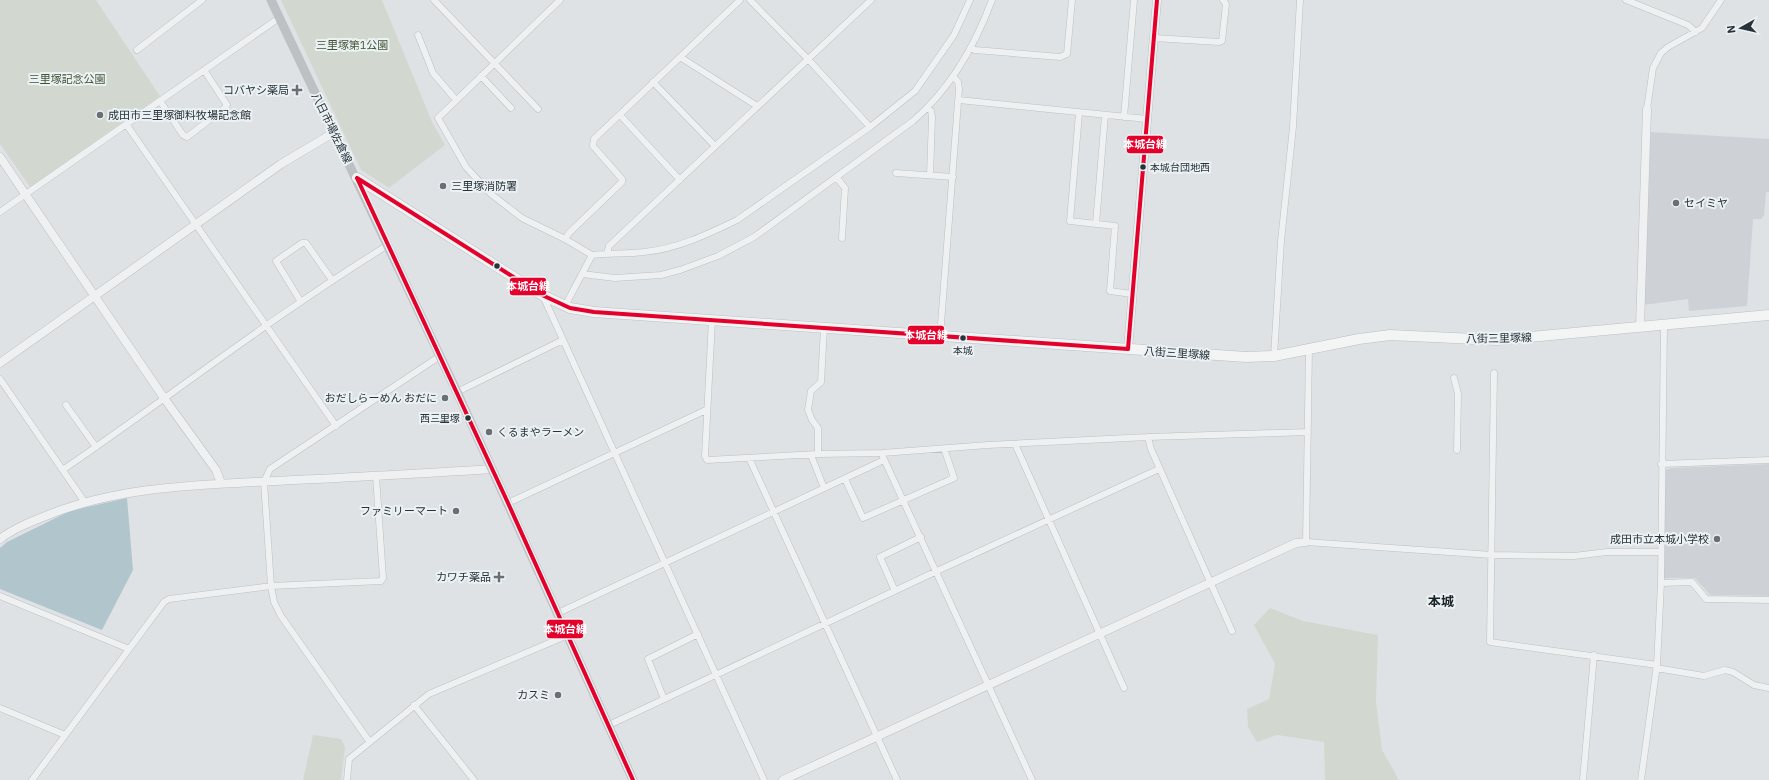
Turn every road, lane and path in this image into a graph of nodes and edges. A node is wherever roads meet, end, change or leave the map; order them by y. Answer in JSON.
{"nodes":[{"id":1,"x":202,"y":0,"type":"edge"},
{"id":2,"x":271,"y":0,"type":"edge"},
{"id":3,"x":434,"y":0,"type":"edge"},
{"id":4,"x":560,"y":0,"type":"edge"},
{"id":5,"x":740,"y":0,"type":"edge"},
{"id":6,"x":750,"y":0,"type":"edge"},
{"id":7,"x":871,"y":0,"type":"edge"},
{"id":8,"x":970,"y":0,"type":"edge"},
{"id":9,"x":992,"y":0,"type":"edge"},
{"id":10,"x":1072,"y":0,"type":"edge"},
{"id":11,"x":1134,"y":0,"type":"edge"},
{"id":12,"x":1157,"y":0,"type":"edge"},
{"id":13,"x":1223,"y":0,"type":"edge"},
{"id":14,"x":1300,"y":0,"type":"edge"},
{"id":15,"x":1626,"y":0,"type":"edge"},
{"id":16,"x":1721,"y":0,"type":"edge"},
{"id":17,"x":280,"y":18,"type":"junction"},
{"id":18,"x":1696,"y":32,"type":"junction"},
{"id":19,"x":418,"y":35,"type":"dead end"},
{"id":20,"x":1154,"y":38,"type":"junction"},
{"id":21,"x":971,"y":48,"type":"junction"},
{"id":22,"x":137,"y":50,"type":"dead end"},
{"id":23,"x":680,"y":57,"type":"junction"},
{"id":24,"x":808,"y":59,"type":"junction"},
{"id":25,"x":495,"y":63,"type":"junction"},
{"id":26,"x":204,"y":70,"type":"junction"},
{"id":27,"x":481,"y":76,"type":"junction"},
{"id":28,"x":953,"y":76,"type":"junction"},
{"id":29,"x":653,"y":82,"type":"junction"},
{"id":30,"x":456,"y":100,"type":"junction"},
{"id":31,"x":959,"y":100,"type":"junction"},
{"id":32,"x":160,"y":101,"type":"junction"},
{"id":33,"x":757,"y":106,"type":"junction"},
{"id":34,"x":511,"y":108,"type":"dead end"},
{"id":35,"x":538,"y":108,"type":"dead end"},
{"id":36,"x":928,"y":108,"type":"junction"},
{"id":37,"x":1647,"y":109,"type":"joint"},
{"id":38,"x":1079,"y":113,"type":"junction"},
{"id":39,"x":620,"y":115,"type":"junction"},
{"id":40,"x":1105,"y":115,"type":"junction"},
{"id":41,"x":1124,"y":117,"type":"junction"},
{"id":42,"x":1147,"y":119,"type":"junction"},
{"id":43,"x":126,"y":124,"type":"junction"},
{"id":44,"x":870,"y":127,"type":"junction"},
{"id":45,"x":333,"y":133,"type":"junction"},
{"id":46,"x":715,"y":146,"type":"junction"},
{"id":47,"x":0,"y":157,"type":"edge"},
{"id":48,"x":896,"y":173,"type":"dead end"},
{"id":49,"x":930,"y":175,"type":"junction"},
{"id":50,"x":836,"y":177,"type":"junction"},
{"id":51,"x":953,"y":177,"type":"junction"},
{"id":52,"x":357,"y":178,"type":"junction"},
{"id":53,"x":680,"y":180,"type":"junction"},
{"id":54,"x":25,"y":194,"type":"junction"},
{"id":55,"x":0,"y":212,"type":"edge"},
{"id":56,"x":195,"y":224,"type":"junction"},
{"id":57,"x":1096,"y":224,"type":"junction"},
{"id":58,"x":842,"y":238,"type":"dead end"},
{"id":59,"x":565,"y":239,"type":"junction"},
{"id":60,"x":388,"y":245,"type":"junction"},
{"id":61,"x":607,"y":253,"type":"junction"},
{"id":62,"x":592,"y":255,"type":"junction"},
{"id":63,"x":582,"y":274,"type":"junction"},
{"id":64,"x":332,"y":280,"type":"junction"},
{"id":65,"x":1132,"y":294,"type":"junction"},
{"id":66,"x":94,"y":295,"type":"junction"},
{"id":67,"x":542,"y":295,"type":"junction"},
{"id":68,"x":301,"y":302,"type":"junction"},
{"id":69,"x":565,"y":306,"type":"junction"},
{"id":70,"x":1769,"y":315,"type":"edge"},
{"id":71,"x":712,"y":320,"type":"junction"},
{"id":72,"x":266,"y":324,"type":"junction"},
{"id":73,"x":1664,"y":325,"type":"junction"},
{"id":74,"x":1640,"y":327,"type":"junction"},
{"id":75,"x":824,"y":328,"type":"junction"},
{"id":76,"x":940,"y":337,"type":"junction"},
{"id":77,"x":563,"y":340,"type":"junction"},
{"id":78,"x":1128,"y":349,"type":"junction"},
{"id":79,"x":1309,"y":349,"type":"junction"},
{"id":80,"x":440,"y":356,"type":"junction"},
{"id":81,"x":1274,"y":356,"type":"junction"},
{"id":82,"x":0,"y":363,"type":"edge"},
{"id":83,"x":1494,"y":373,"type":"dead end"},
{"id":84,"x":1454,"y":378,"type":"dead end"},
{"id":85,"x":0,"y":379,"type":"edge"},
{"id":86,"x":457,"y":392,"type":"junction"},
{"id":87,"x":164,"y":398,"type":"junction"},
{"id":88,"x":66,"y":406,"type":"dead end"},
{"id":89,"x":706,"y":410,"type":"junction"},
{"id":90,"x":336,"y":426,"type":"junction"},
{"id":91,"x":1308,"y":432,"type":"junction"},
{"id":92,"x":1148,"y":437,"type":"junction"},
{"id":93,"x":1015,"y":444,"type":"junction"},
{"id":94,"x":96,"y":447,"type":"junction"},
{"id":95,"x":944,"y":448,"type":"junction"},
{"id":96,"x":1457,"y":450,"type":"dead end"},
{"id":97,"x":614,"y":453,"type":"junction"},
{"id":98,"x":882,"y":453,"type":"junction"},
{"id":99,"x":814,"y":454,"type":"junction"},
{"id":100,"x":749,"y":458,"type":"junction"},
{"id":101,"x":884,"y":460,"type":"junction"},
{"id":102,"x":1769,"y":460,"type":"edge"},
{"id":103,"x":1661,"y":464,"type":"junction"},
{"id":104,"x":64,"y":469,"type":"junction"},
{"id":105,"x":492,"y":469,"type":"junction"},
{"id":106,"x":1160,"y":469,"type":"junction"},
{"id":107,"x":376,"y":476,"type":"junction"},
{"id":108,"x":845,"y":479,"type":"junction"},
{"id":109,"x":264,"y":482,"type":"junction"},
{"id":110,"x":221,"y":483,"type":"junction"},
{"id":111,"x":824,"y":488,"type":"junction"},
{"id":112,"x":84,"y":501,"type":"junction"},
{"id":113,"x":904,"y":501,"type":"junction"},
{"id":114,"x":508,"y":503,"type":"junction"},
{"id":115,"x":773,"y":512,"type":"junction"},
{"id":116,"x":1049,"y":520,"type":"junction"},
{"id":117,"x":921,"y":537,"type":"junction"},
{"id":118,"x":0,"y":539,"type":"edge"},
{"id":119,"x":1306,"y":542,"type":"junction"},
{"id":120,"x":1660,"y":552,"type":"junction"},
{"id":121,"x":1492,"y":555,"type":"junction"},
{"id":122,"x":665,"y":563,"type":"junction"},
{"id":123,"x":937,"y":571,"type":"junction"},
{"id":124,"x":1211,"y":583,"type":"junction"},
{"id":125,"x":1660,"y":584,"type":"junction"},
{"id":126,"x":271,"y":586,"type":"junction"},
{"id":127,"x":895,"y":590,"type":"junction"},
{"id":128,"x":0,"y":596,"type":"edge"},
{"id":129,"x":1769,"y":600,"type":"edge"},
{"id":130,"x":558,"y":613,"type":"junction"},
{"id":131,"x":825,"y":624,"type":"junction"},
{"id":132,"x":1232,"y":631,"type":"dead end"},
{"id":133,"x":698,"y":634,"type":"junction"},
{"id":134,"x":1100,"y":634,"type":"junction"},
{"id":135,"x":568,"y":635,"type":"junction"},
{"id":136,"x":129,"y":649,"type":"junction"},
{"id":137,"x":1594,"y":655,"type":"junction"},
{"id":138,"x":1656,"y":666,"type":"junction"},
{"id":139,"x":716,"y":675,"type":"junction"},
{"id":140,"x":989,"y":685,"type":"junction"},
{"id":141,"x":1124,"y":688,"type":"dead end"},
{"id":142,"x":1769,"y":688,"type":"edge"},
{"id":143,"x":664,"y":699,"type":"junction"},
{"id":144,"x":414,"y":705,"type":"junction"},
{"id":145,"x":0,"y":708,"type":"edge"},
{"id":146,"x":609,"y":725,"type":"junction"},
{"id":147,"x":65,"y":735,"type":"junction"},
{"id":148,"x":877,"y":737,"type":"junction"},
{"id":149,"x":369,"y":742,"type":"junction"},
{"id":150,"x":471,"y":779,"type":"edge"},
{"id":151,"x":32,"y":780,"type":"edge"},
{"id":152,"x":347,"y":780,"type":"edge"},
{"id":153,"x":633,"y":780,"type":"edge"},
{"id":154,"x":764,"y":780,"type":"edge"},
{"id":155,"x":783,"y":780,"type":"edge"},
{"id":156,"x":897,"y":780,"type":"edge"},
{"id":157,"x":1032,"y":780,"type":"edge"},
{"id":158,"x":1583,"y":780,"type":"edge"},
{"id":159,"x":1641,"y":780,"type":"edge"}],
"edges":[{"from":1,"to":22,"type":"street"},
{"from":2,"to":17,"type":"main road","name":"八日市場佐倉線"},
{"from":3,"to":25,"type":"street"},
{"from":4,"to":25,"type":"street"},
{"from":5,"to":23,"type":"street"},
{"from":6,"to":24,"type":"street"},
{"from":7,"to":24,"type":"street"},
{"from":8,"to":44,"type":"street"},
{"from":9,"to":21,"type":"street"},
{"from":10,"to":21,"type":"street"},
{"from":11,"to":41,"type":"street"},
{"from":12,"to":20,"type":"street"},
{"from":13,"to":20,"type":"street"},
{"from":14,"to":81,"type":"street"},
{"from":15,"to":18,"type":"street"},
{"from":16,"to":18,"type":"street"},
{"from":17,"to":26,"type":"street"},
{"from":17,"to":45,"type":"main road","name":"八日市場佐倉線"},
{"from":18,"to":37,"type":"street"},
{"from":19,"to":30,"type":"street"},
{"from":20,"to":42,"type":"street"},
{"from":21,"to":28,"type":"street"},
{"from":23,"to":29,"type":"street"},
{"from":23,"to":33,"type":"street"},
{"from":24,"to":33,"type":"street"},
{"from":24,"to":44,"type":"street"},
{"from":25,"to":27,"type":"street"},
{"from":25,"to":35,"type":"street"},
{"from":26,"to":32,"type":"street"},
{"from":26,"to":32,"type":"street"},
{"from":27,"to":30,"type":"street"},
{"from":27,"to":34,"type":"street"},
{"from":28,"to":31,"type":"street"},
{"from":28,"to":36,"type":"street"},
{"from":29,"to":39,"type":"street"},
{"from":29,"to":46,"type":"street"},
{"from":30,"to":59,"type":"street"},
{"from":31,"to":38,"type":"street"},
{"from":31,"to":51,"type":"street"},
{"from":32,"to":43,"type":"street"},
{"from":33,"to":46,"type":"street"},
{"from":36,"to":49,"type":"street"},
{"from":36,"to":50,"type":"street"},
{"from":37,"to":74,"type":"street"},
{"from":38,"to":40,"type":"street"},
{"from":38,"to":57,"type":"street"},
{"from":39,"to":53,"type":"street"},
{"from":39,"to":59,"type":"street"},
{"from":40,"to":41,"type":"street"},
{"from":40,"to":57,"type":"street"},
{"from":41,"to":42,"type":"street"},
{"from":42,"to":65,"type":"street"},
{"from":43,"to":54,"type":"street"},
{"from":43,"to":56,"type":"street"},
{"from":44,"to":61,"type":"street"},
{"from":45,"to":52,"type":"main road","name":"八日市場佐倉線"},
{"from":45,"to":56,"type":"street"},
{"from":46,"to":53,"type":"street"},
{"from":47,"to":54,"type":"street"},
{"from":48,"to":49,"type":"street"},
{"from":49,"to":51,"type":"street"},
{"from":50,"to":58,"type":"street"},
{"from":50,"to":63,"type":"street"},
{"from":51,"to":76,"type":"street"},
{"from":52,"to":60,"type":"main road","name":"八日市場佐倉線"},
{"from":52,"to":67,"type":"main road","name":"八街三里塚線"},
{"from":53,"to":61,"type":"street"},
{"from":54,"to":55,"type":"street"},
{"from":54,"to":66,"type":"street"},
{"from":56,"to":66,"type":"street"},
{"from":56,"to":72,"type":"street"},
{"from":57,"to":65,"type":"street"},
{"from":59,"to":62,"type":"street"},
{"from":60,"to":64,"type":"street"},
{"from":60,"to":80,"type":"main road","name":"八日市場佐倉線"},
{"from":61,"to":62,"type":"street"},
{"from":62,"to":63,"type":"street"},
{"from":63,"to":69,"type":"street"},
{"from":64,"to":68,"type":"street"},
{"from":64,"to":68,"type":"street"},
{"from":65,"to":78,"type":"street"},
{"from":66,"to":82,"type":"street"},
{"from":66,"to":87,"type":"street"},
{"from":67,"to":69,"type":"main road","name":"八街三里塚線"},
{"from":67,"to":77,"type":"street"},
{"from":68,"to":72,"type":"street"},
{"from":69,"to":71,"type":"main road","name":"八街三里塚線"},
{"from":70,"to":73,"type":"main road","name":"八街三里塚線"},
{"from":71,"to":75,"type":"main road","name":"八街三里塚線"},
{"from":71,"to":89,"type":"street"},
{"from":72,"to":87,"type":"street"},
{"from":72,"to":90,"type":"street"},
{"from":73,"to":74,"type":"main road","name":"八街三里塚線"},
{"from":73,"to":103,"type":"street"},
{"from":74,"to":79,"type":"main road","name":"八街三里塚線"},
{"from":75,"to":76,"type":"main road","name":"八街三里塚線"},
{"from":75,"to":99,"type":"street"},
{"from":76,"to":78,"type":"main road","name":"八街三里塚線"},
{"from":77,"to":86,"type":"street"},
{"from":77,"to":97,"type":"street"},
{"from":78,"to":81,"type":"main road","name":"八街三里塚線"},
{"from":79,"to":81,"type":"main road","name":"八街三里塚線"},
{"from":79,"to":91,"type":"street"},
{"from":80,"to":86,"type":"main road","name":"八日市場佐倉線"},
{"from":80,"to":90,"type":"street"},
{"from":83,"to":121,"type":"street"},
{"from":84,"to":96,"type":"street"},
{"from":85,"to":104,"type":"street"},
{"from":86,"to":105,"type":"main road","name":"八日市場佐倉線"},
{"from":87,"to":94,"type":"street"},
{"from":87,"to":110,"type":"street"},
{"from":88,"to":94,"type":"street"},
{"from":89,"to":97,"type":"street"},
{"from":89,"to":100,"type":"street"},
{"from":90,"to":109,"type":"street"},
{"from":91,"to":92,"type":"street"},
{"from":91,"to":119,"type":"street"},
{"from":92,"to":93,"type":"street"},
{"from":92,"to":106,"type":"street"},
{"from":93,"to":95,"type":"street"},
{"from":93,"to":116,"type":"street"},
{"from":94,"to":104,"type":"street"},
{"from":95,"to":98,"type":"street"},
{"from":95,"to":113,"type":"street"},
{"from":97,"to":114,"type":"street"},
{"from":97,"to":122,"type":"street"},
{"from":98,"to":99,"type":"street"},
{"from":98,"to":101,"type":"street"},
{"from":99,"to":100,"type":"street"},
{"from":99,"to":111,"type":"street"},
{"from":100,"to":115,"type":"street"},
{"from":101,"to":108,"type":"street"},
{"from":101,"to":113,"type":"street"},
{"from":102,"to":103,"type":"street"},
{"from":103,"to":120,"type":"street"},
{"from":104,"to":112,"type":"street"},
{"from":105,"to":107,"type":"street"},
{"from":105,"to":114,"type":"main road","name":"八日市場佐倉線"},
{"from":106,"to":116,"type":"street"},
{"from":106,"to":124,"type":"street"},
{"from":107,"to":109,"type":"street"},
{"from":107,"to":126,"type":"street"},
{"from":108,"to":111,"type":"street"},
{"from":108,"to":113,"type":"street"},
{"from":109,"to":110,"type":"street"},
{"from":109,"to":126,"type":"street"},
{"from":110,"to":112,"type":"street"},
{"from":111,"to":115,"type":"street"},
{"from":112,"to":118,"type":"street"},
{"from":113,"to":117,"type":"street"},
{"from":114,"to":130,"type":"main road","name":"八日市場佐倉線"},
{"from":115,"to":122,"type":"street"},
{"from":115,"to":131,"type":"street"},
{"from":116,"to":123,"type":"street"},
{"from":116,"to":134,"type":"street"},
{"from":117,"to":123,"type":"street"},
{"from":117,"to":127,"type":"street"},
{"from":119,"to":121,"type":"street"},
{"from":119,"to":124,"type":"street"},
{"from":120,"to":121,"type":"street"},
{"from":120,"to":125,"type":"street"},
{"from":121,"to":137,"type":"street"},
{"from":122,"to":130,"type":"street"},
{"from":122,"to":133,"type":"street"},
{"from":123,"to":127,"type":"street"},
{"from":123,"to":140,"type":"street"},
{"from":124,"to":132,"type":"street"},
{"from":124,"to":134,"type":"street"},
{"from":125,"to":129,"type":"street"},
{"from":125,"to":138,"type":"street"},
{"from":126,"to":136,"type":"street"},
{"from":126,"to":149,"type":"street"},
{"from":127,"to":131,"type":"street"},
{"from":128,"to":136,"type":"street"},
{"from":130,"to":135,"type":"main road","name":"八日市場佐倉線"},
{"from":131,"to":139,"type":"street"},
{"from":131,"to":148,"type":"street"},
{"from":133,"to":139,"type":"street"},
{"from":133,"to":143,"type":"street"},
{"from":134,"to":140,"type":"street"},
{"from":134,"to":141,"type":"street"},
{"from":135,"to":144,"type":"street"},
{"from":135,"to":146,"type":"main road","name":"八日市場佐倉線"},
{"from":136,"to":147,"type":"street"},
{"from":137,"to":138,"type":"street"},
{"from":137,"to":158,"type":"street"},
{"from":138,"to":142,"type":"street"},
{"from":138,"to":159,"type":"street"},
{"from":139,"to":143,"type":"street"},
{"from":139,"to":154,"type":"street"},
{"from":140,"to":148,"type":"street"},
{"from":140,"to":157,"type":"street"},
{"from":143,"to":146,"type":"street"},
{"from":144,"to":149,"type":"street"},
{"from":144,"to":150,"type":"street"},
{"from":145,"to":147,"type":"street"},
{"from":146,"to":153,"type":"main road","name":"八日市場佐倉線"},
{"from":147,"to":151,"type":"street"},
{"from":148,"to":155,"type":"street"},
{"from":148,"to":156,"type":"street"},
{"from":149,"to":152,"type":"street"}]}
